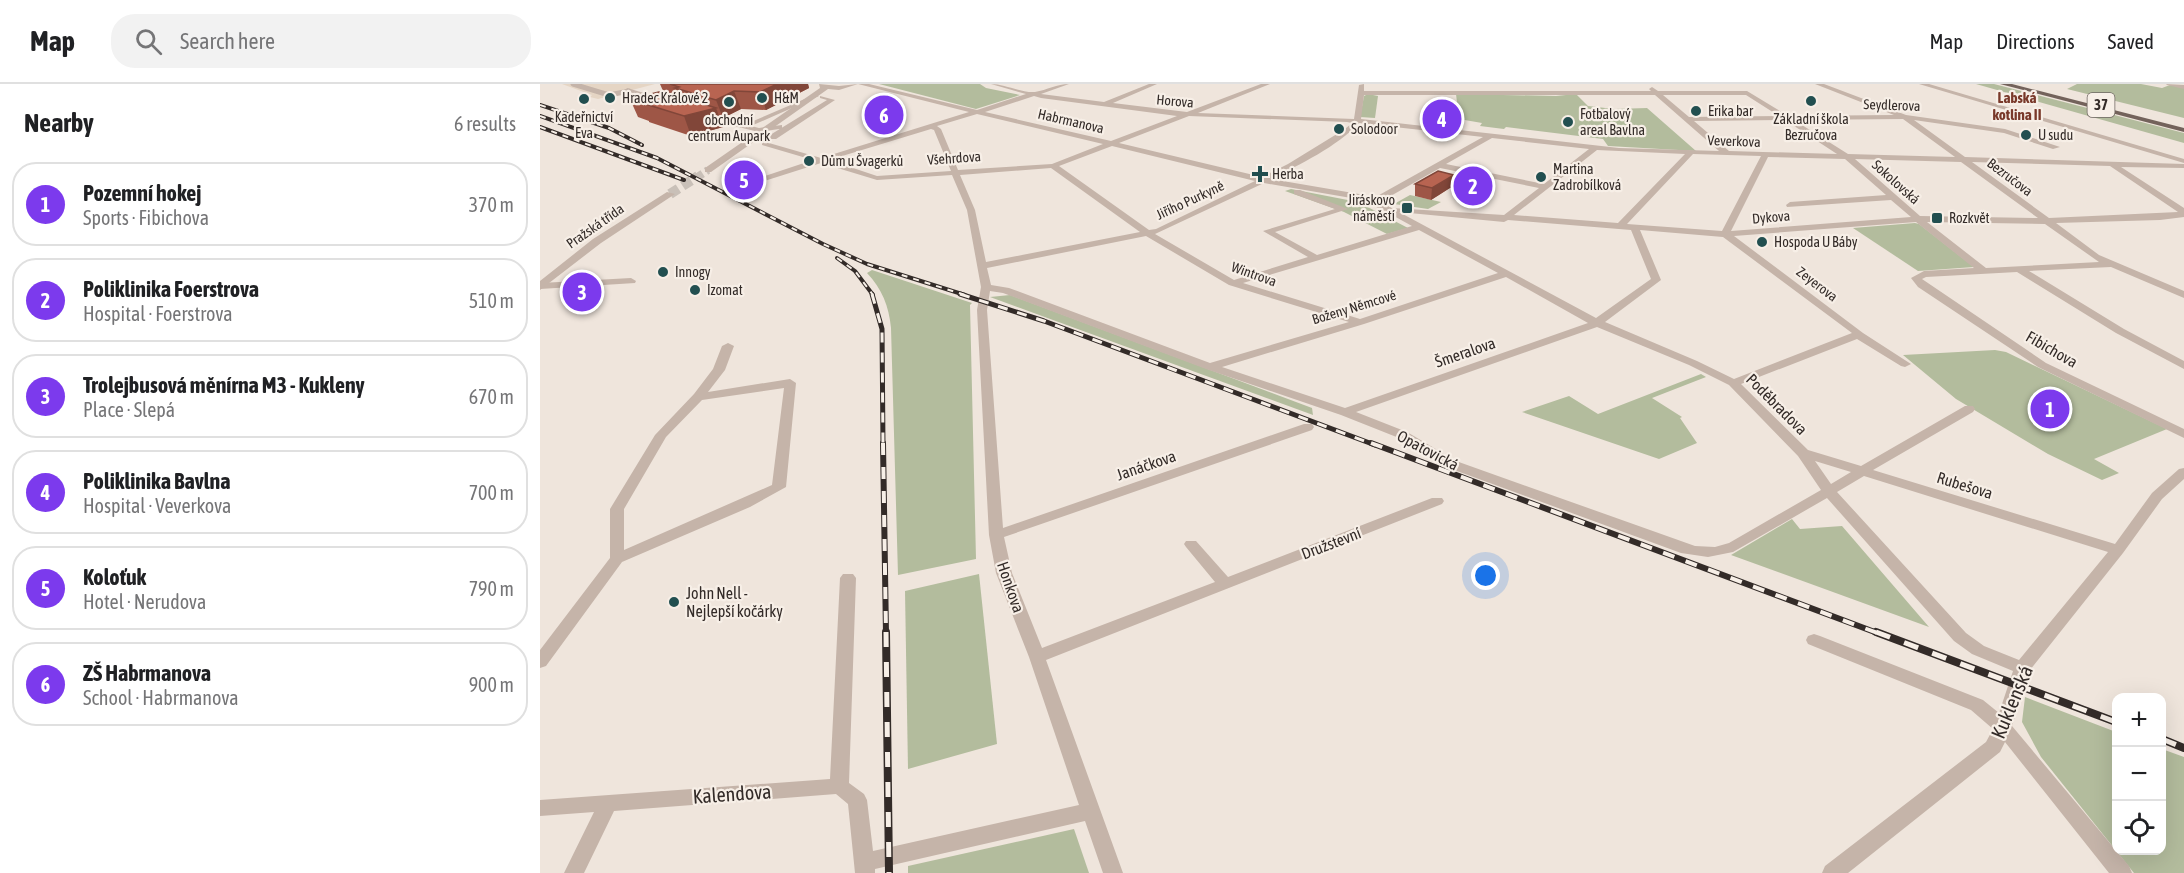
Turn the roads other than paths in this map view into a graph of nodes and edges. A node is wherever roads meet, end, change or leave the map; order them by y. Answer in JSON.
{"nodes":[{"id":1,"x":573,"y":84,"type":"edge"},
{"id":2,"x":641,"y":84,"type":"edge"},
{"id":3,"x":861,"y":84,"type":"edge"},
{"id":4,"x":994,"y":84,"type":"edge"},
{"id":5,"x":1066,"y":84,"type":"edge"},
{"id":6,"x":1154,"y":84,"type":"edge"},
{"id":7,"x":1267,"y":84,"type":"edge"},
{"id":8,"x":1362,"y":84,"type":"edge"},
{"id":9,"x":1542,"y":84,"type":"edge"},
{"id":10,"x":1646,"y":84,"type":"edge"},
{"id":11,"x":1818,"y":84,"type":"edge"},
{"id":12,"x":1922,"y":84,"type":"edge"},
{"id":13,"x":2004,"y":84,"type":"edge"},
{"id":14,"x":2017,"y":84,"type":"edge"},
{"id":15,"x":2169,"y":84,"type":"edge"},
{"id":16,"x":823,"y":85,"type":"edge"},
{"id":17,"x":874,"y":87,"type":"junction"},
{"id":18,"x":2184,"y":87,"type":"edge"},
{"id":19,"x":845,"y":88,"type":"edge"},
{"id":20,"x":628,"y":90,"type":"junction"},
{"id":21,"x":1550,"y":92,"type":"junction"},
{"id":22,"x":1656,"y":92,"type":"junction"},
{"id":23,"x":1361,"y":93,"type":"junction"},
{"id":24,"x":1034,"y":94,"type":"junction"},
{"id":25,"x":819,"y":97,"type":"junction"},
{"id":26,"x":832,"y":100,"type":"junction"},
{"id":27,"x":666,"y":102,"type":"edge"},
{"id":28,"x":1105,"y":104,"type":"junction"},
{"id":29,"x":976,"y":112,"type":"junction"},
{"id":30,"x":693,"y":114,"type":"edge"},
{"id":31,"x":1188,"y":115,"type":"junction"},
{"id":32,"x":1905,"y":117,"type":"junction"},
{"id":33,"x":784,"y":118,"type":"junction"},
{"id":34,"x":1786,"y":118,"type":"junction"},
{"id":35,"x":1688,"y":119,"type":"junction"},
{"id":36,"x":1357,"y":121,"type":"junction"},
{"id":37,"x":931,"y":126,"type":"junction"},
{"id":38,"x":745,"y":127,"type":"junction"},
{"id":39,"x":779,"y":127,"type":"junction"},
{"id":40,"x":2184,"y":128,"type":"edge"},
{"id":41,"x":767,"y":130,"type":"junction"},
{"id":42,"x":1491,"y":136,"type":"junction"},
{"id":43,"x":1111,"y":144,"type":"junction"},
{"id":44,"x":2056,"y":147,"type":"dead end"},
{"id":45,"x":1595,"y":148,"type":"junction"},
{"id":46,"x":1690,"y":153,"type":"junction"},
{"id":47,"x":732,"y":154,"type":"junction"},
{"id":48,"x":1728,"y":154,"type":"junction"},
{"id":49,"x":1765,"y":155,"type":"junction"},
{"id":50,"x":1849,"y":158,"type":"junction"},
{"id":51,"x":821,"y":160,"type":"junction"},
{"id":52,"x":1965,"y":160,"type":"junction"},
{"id":53,"x":2112,"y":164,"type":"junction"},
{"id":54,"x":2184,"y":164,"type":"edge"},
{"id":55,"x":1438,"y":165,"type":"junction"},
{"id":56,"x":1053,"y":166,"type":"junction"},
{"id":57,"x":708,"y":170,"type":"tunnel mouth"},
{"id":58,"x":956,"y":172,"type":"junction"},
{"id":59,"x":1263,"y":180,"type":"junction"},
{"id":60,"x":1284,"y":184,"type":"junction"},
{"id":61,"x":742,"y":185,"type":"dead end"},
{"id":62,"x":1546,"y":187,"type":"junction"},
{"id":63,"x":670,"y":194,"type":"tunnel mouth"},
{"id":64,"x":1893,"y":197,"type":"junction"},
{"id":65,"x":1379,"y":205,"type":"junction"},
{"id":66,"x":1790,"y":205,"type":"dead end"},
{"id":67,"x":2184,"y":213,"type":"edge"},
{"id":68,"x":2160,"y":217,"type":"junction"},
{"id":69,"x":1504,"y":219,"type":"junction"},
{"id":70,"x":1918,"y":219,"type":"junction"},
{"id":71,"x":2184,"y":220,"type":"edge"},
{"id":72,"x":2045,"y":221,"type":"junction"},
{"id":73,"x":1419,"y":227,"type":"junction"},
{"id":74,"x":1619,"y":227,"type":"junction"},
{"id":75,"x":1635,"y":228,"type":"junction"},
{"id":76,"x":1148,"y":234,"type":"junction"},
{"id":77,"x":1725,"y":234,"type":"junction"},
{"id":78,"x":1316,"y":258,"type":"junction"},
{"id":79,"x":2111,"y":264,"type":"junction"},
{"id":80,"x":981,"y":266,"type":"junction"},
{"id":81,"x":2020,"y":270,"type":"junction"},
{"id":82,"x":1985,"y":272,"type":"junction"},
{"id":83,"x":1506,"y":274,"type":"junction"},
{"id":84,"x":631,"y":281,"type":"dead end"},
{"id":85,"x":1233,"y":284,"type":"junction"},
{"id":86,"x":540,"y":287,"type":"edge"},
{"id":87,"x":986,"y":287,"type":"junction"},
{"id":88,"x":2184,"y":295,"type":"edge"},
{"id":89,"x":1359,"y":322,"type":"junction"},
{"id":90,"x":1597,"y":323,"type":"junction"},
{"id":91,"x":1858,"y":335,"type":"junction"},
{"id":92,"x":728,"y":346,"type":"dead end"},
{"id":93,"x":1905,"y":364,"type":"dead end"},
{"id":94,"x":2184,"y":366,"type":"edge"},
{"id":95,"x":1210,"y":367,"type":"junction"},
{"id":96,"x":1733,"y":383,"type":"junction"},
{"id":97,"x":698,"y":397,"type":"junction"},
{"id":98,"x":1969,"y":409,"type":"dead end"},
{"id":99,"x":1345,"y":412,"type":"junction"},
{"id":100,"x":1308,"y":427,"type":"dead end"},
{"id":101,"x":2184,"y":434,"type":"edge"},
{"id":102,"x":1803,"y":453,"type":"junction"},
{"id":103,"x":1863,"y":472,"type":"junction"},
{"id":104,"x":2184,"y":472,"type":"edge"},
{"id":105,"x":1828,"y":490,"type":"junction"},
{"id":106,"x":1437,"y":501,"type":"dead end"},
{"id":107,"x":996,"y":535,"type":"junction"},
{"id":108,"x":1191,"y":544,"type":"dead end"},
{"id":109,"x":2118,"y":550,"type":"junction"},
{"id":110,"x":617,"y":559,"type":"junction"},
{"id":111,"x":848,"y":578,"type":"dead end"},
{"id":112,"x":1225,"y":584,"type":"junction"},
{"id":113,"x":1814,"y":640,"type":"dead end"},
{"id":114,"x":1037,"y":657,"type":"junction"},
{"id":115,"x":540,"y":662,"type":"edge"},
{"id":116,"x":2022,"y":668,"type":"junction"},
{"id":117,"x":2003,"y":727,"type":"junction"},
{"id":118,"x":839,"y":786,"type":"junction"},
{"id":119,"x":608,"y":803,"type":"junction"},
{"id":120,"x":540,"y":808,"type":"edge"},
{"id":121,"x":1091,"y":811,"type":"junction"},
{"id":122,"x":865,"y":867,"type":"edge"},
{"id":123,"x":574,"y":873,"type":"edge"},
{"id":124,"x":1113,"y":873,"type":"edge"},
{"id":125,"x":1832,"y":873,"type":"edge"},
{"id":126,"x":2122,"y":873,"type":"edge"}],
"edges":[{"from":1,"to":20,"type":"street"},
{"from":2,"to":20,"type":"street"},
{"from":3,"to":17,"type":"street","name":"Habrmanova"},
{"from":4,"to":24,"type":"street","name":"Horova"},
{"from":5,"to":24,"type":"street"},
{"from":6,"to":28,"type":"street"},
{"from":7,"to":31,"type":"street","name":"Všehrdova"},
{"from":8,"to":23,"type":"street"},
{"from":9,"to":21,"type":"street"},
{"from":10,"to":22,"type":"street"},
{"from":11,"to":32,"type":"street","name":"Bezručova"},
{"from":12,"to":54,"type":"street"},
{"from":13,"to":40,"type":"main road","number":"37"},
{"from":14,"to":40,"type":"main road","number":"37"},
{"from":15,"to":18,"type":"street"},
{"from":16,"to":19,"type":"street"},
{"from":16,"to":25,"type":"street"},
{"from":17,"to":19,"type":"street","name":"Habrmanova"},
{"from":17,"to":29,"type":"street","name":"Habrmanova"},
{"from":19,"to":25,"type":"street"},
{"from":19,"to":26,"type":"street"},
{"from":20,"to":27,"type":"street"},
{"from":21,"to":22,"type":"street","name":"Sokolovská"},
{"from":21,"to":23,"type":"street","name":"Sokolovská"},
{"from":22,"to":34,"type":"street","name":"Sokolovská"},
{"from":22,"to":35,"type":"street"},
{"from":23,"to":36,"type":"street"},
{"from":24,"to":28,"type":"street","name":"Horova"},
{"from":24,"to":29,"type":"street"},
{"from":25,"to":26,"type":"street"},
{"from":25,"to":33,"type":"street"},
{"from":25,"to":38,"type":"street"},
{"from":25,"to":39,"type":"street"},
{"from":26,"to":51,"type":"street","name":"Všehrdova"},
{"from":28,"to":31,"type":"street","name":"Horova"},
{"from":29,"to":37,"type":"street"},
{"from":29,"to":43,"type":"street","name":"Habrmanova"},
{"from":30,"to":38,"type":"street"},
{"from":31,"to":36,"type":"street","name":"Horova"},
{"from":31,"to":43,"type":"street","name":"Všehrdova"},
{"from":32,"to":34,"type":"street","name":"Seydlerova"},
{"from":32,"to":44,"type":"street","name":"Seydlerova"},
{"from":32,"to":52,"type":"street","name":"Bezručova"},
{"from":33,"to":38,"type":"street"},
{"from":33,"to":41,"type":"street"},
{"from":34,"to":35,"type":"street","name":"Seydlerova"},
{"from":34,"to":50,"type":"street","name":"Sokolovská"},
{"from":35,"to":48,"type":"street"},
{"from":36,"to":42,"type":"street","name":"Veverkova"},
{"from":36,"to":59,"type":"street","name":"Jiřího Purkyně"},
{"from":37,"to":51,"type":"street"},
{"from":37,"to":58,"type":"street"},
{"from":38,"to":41,"type":"street"},
{"from":39,"to":41,"type":"street"},
{"from":39,"to":47,"type":"street"},
{"from":41,"to":47,"type":"street"},
{"from":42,"to":45,"type":"street","name":"Veverkova"},
{"from":42,"to":55,"type":"street"},
{"from":43,"to":56,"type":"street","name":"Všehrdova"},
{"from":43,"to":59,"type":"street","name":"Habrmanova"},
{"from":45,"to":46,"type":"street","name":"Veverkova"},
{"from":45,"to":62,"type":"street"},
{"from":46,"to":48,"type":"street","name":"Veverkova"},
{"from":46,"to":74,"type":"street"},
{"from":47,"to":57,"type":"street"},
{"from":48,"to":49,"type":"street","name":"Veverkova"},
{"from":49,"to":50,"type":"street","name":"Veverkova"},
{"from":49,"to":77,"type":"street"},
{"from":50,"to":52,"type":"street","name":"Veverkova"},
{"from":50,"to":64,"type":"street","name":"Sokolovská"},
{"from":51,"to":58,"type":"street","name":"Všehrdova"},
{"from":51,"to":61,"type":"street"},
{"from":52,"to":53,"type":"street","name":"Veverkova"},
{"from":52,"to":72,"type":"street","name":"Bezručova"},
{"from":53,"to":54,"type":"street","name":"Veverkova"},
{"from":53,"to":67,"type":"street"},
{"from":55,"to":62,"type":"street"},
{"from":55,"to":65,"type":"street"},
{"from":56,"to":58,"type":"street","name":"Všehrdova"},
{"from":56,"to":76,"type":"street","name":"Wintrova"},
{"from":58,"to":80,"type":"street"},
{"from":59,"to":60,"type":"street"},
{"from":59,"to":76,"type":"street","name":"Jiřího Purkyně"},
{"from":60,"to":65,"type":"street"},
{"from":60,"to":78,"type":"street"},
{"from":62,"to":69,"type":"street"},
{"from":63,"to":86,"type":"street","name":"Pražská třída"},
{"from":64,"to":66,"type":"street"},
{"from":64,"to":70,"type":"street","name":"Sokolovská"},
{"from":65,"to":69,"type":"street","name":"Dykova"},
{"from":65,"to":73,"type":"street","name":"Poděbradova"},
{"from":67,"to":68,"type":"street","name":"Dykova"},
{"from":68,"to":71,"type":"street","name":"Dykova"},
{"from":68,"to":72,"type":"street","name":"Dykova"},
{"from":69,"to":74,"type":"street","name":"Dykova"},
{"from":70,"to":72,"type":"street","name":"Dykova"},
{"from":70,"to":77,"type":"street","name":"Dykova"},
{"from":70,"to":82,"type":"street","name":"Sokolovská"},
{"from":72,"to":79,"type":"street","name":"Bezručova"},
{"from":73,"to":78,"type":"street"},
{"from":73,"to":83,"type":"street","name":"Poděbradova"},
{"from":74,"to":75,"type":"street","name":"Dykova"},
{"from":75,"to":77,"type":"street","name":"Dykova"},
{"from":75,"to":90,"type":"street","name":"Šmeralova"},
{"from":76,"to":80,"type":"street","name":"Jiřího Purkyně"},
{"from":76,"to":85,"type":"street","name":"Wintrova"},
{"from":77,"to":91,"type":"street","name":"Zeyerova"},
{"from":78,"to":85,"type":"street"},
{"from":79,"to":81,"type":"street"},
{"from":79,"to":88,"type":"street","name":"Bezručova"},
{"from":80,"to":87,"type":"street"},
{"from":81,"to":82,"type":"street"},
{"from":81,"to":94,"type":"street"},
{"from":82,"to":101,"type":"street","name":"Fibichova"},
{"from":83,"to":89,"type":"street","name":"Boženy Němcové"},
{"from":83,"to":90,"type":"street","name":"Poděbradova"},
{"from":84,"to":86,"type":"street"},
{"from":85,"to":89,"type":"street","name":"Wintrova"},
{"from":87,"to":95,"type":"street","name":"Opatovická"},
{"from":87,"to":107,"type":"street","name":"Honkova"},
{"from":89,"to":95,"type":"street","name":"Boženy Němcové"},
{"from":90,"to":96,"type":"street","name":"Poděbradova"},
{"from":90,"to":99,"type":"street","name":"Šmeralova"},
{"from":91,"to":93,"type":"street","name":"Zeyerova"},
{"from":91,"to":96,"type":"street"},
{"from":92,"to":97,"type":"street"},
{"from":95,"to":99,"type":"street","name":"Opatovická"},
{"from":96,"to":102,"type":"street","name":"Poděbradova"},
{"from":97,"to":110,"type":"street"},
{"from":97,"to":110,"type":"street"},
{"from":98,"to":103,"type":"street","name":"Opatovická"},
{"from":99,"to":105,"type":"street","name":"Opatovická"},
{"from":100,"to":107,"type":"street","name":"Janáčkova"},
{"from":102,"to":103,"type":"street","name":"Rubešova"},
{"from":102,"to":105,"type":"street","name":"Poděbradova"},
{"from":103,"to":105,"type":"street","name":"Opatovická"},
{"from":103,"to":109,"type":"street","name":"Rubešova"},
{"from":104,"to":109,"type":"street","name":"Kuklenská"},
{"from":105,"to":116,"type":"street","name":"Poděbradova"},
{"from":106,"to":112,"type":"street","name":"Družstevní"},
{"from":107,"to":114,"type":"street","name":"Honkova"},
{"from":108,"to":112,"type":"street"},
{"from":109,"to":116,"type":"street","name":"Kuklenská"},
{"from":110,"to":115,"type":"street"},
{"from":111,"to":118,"type":"street"},
{"from":112,"to":114,"type":"street","name":"Družstevní"},
{"from":113,"to":117,"type":"street"},
{"from":114,"to":121,"type":"street","name":"Honkova"},
{"from":116,"to":117,"type":"street","name":"Kuklenská"},
{"from":117,"to":125,"type":"street","name":"Kuklenská"},
{"from":117,"to":126,"type":"street"},
{"from":118,"to":119,"type":"street","name":"Kalendova"},
{"from":118,"to":122,"type":"street"},
{"from":119,"to":120,"type":"street","name":"Kalendova"},
{"from":119,"to":123,"type":"street"},
{"from":121,"to":122,"type":"street"},
{"from":121,"to":124,"type":"street","name":"Honkova"}]}
